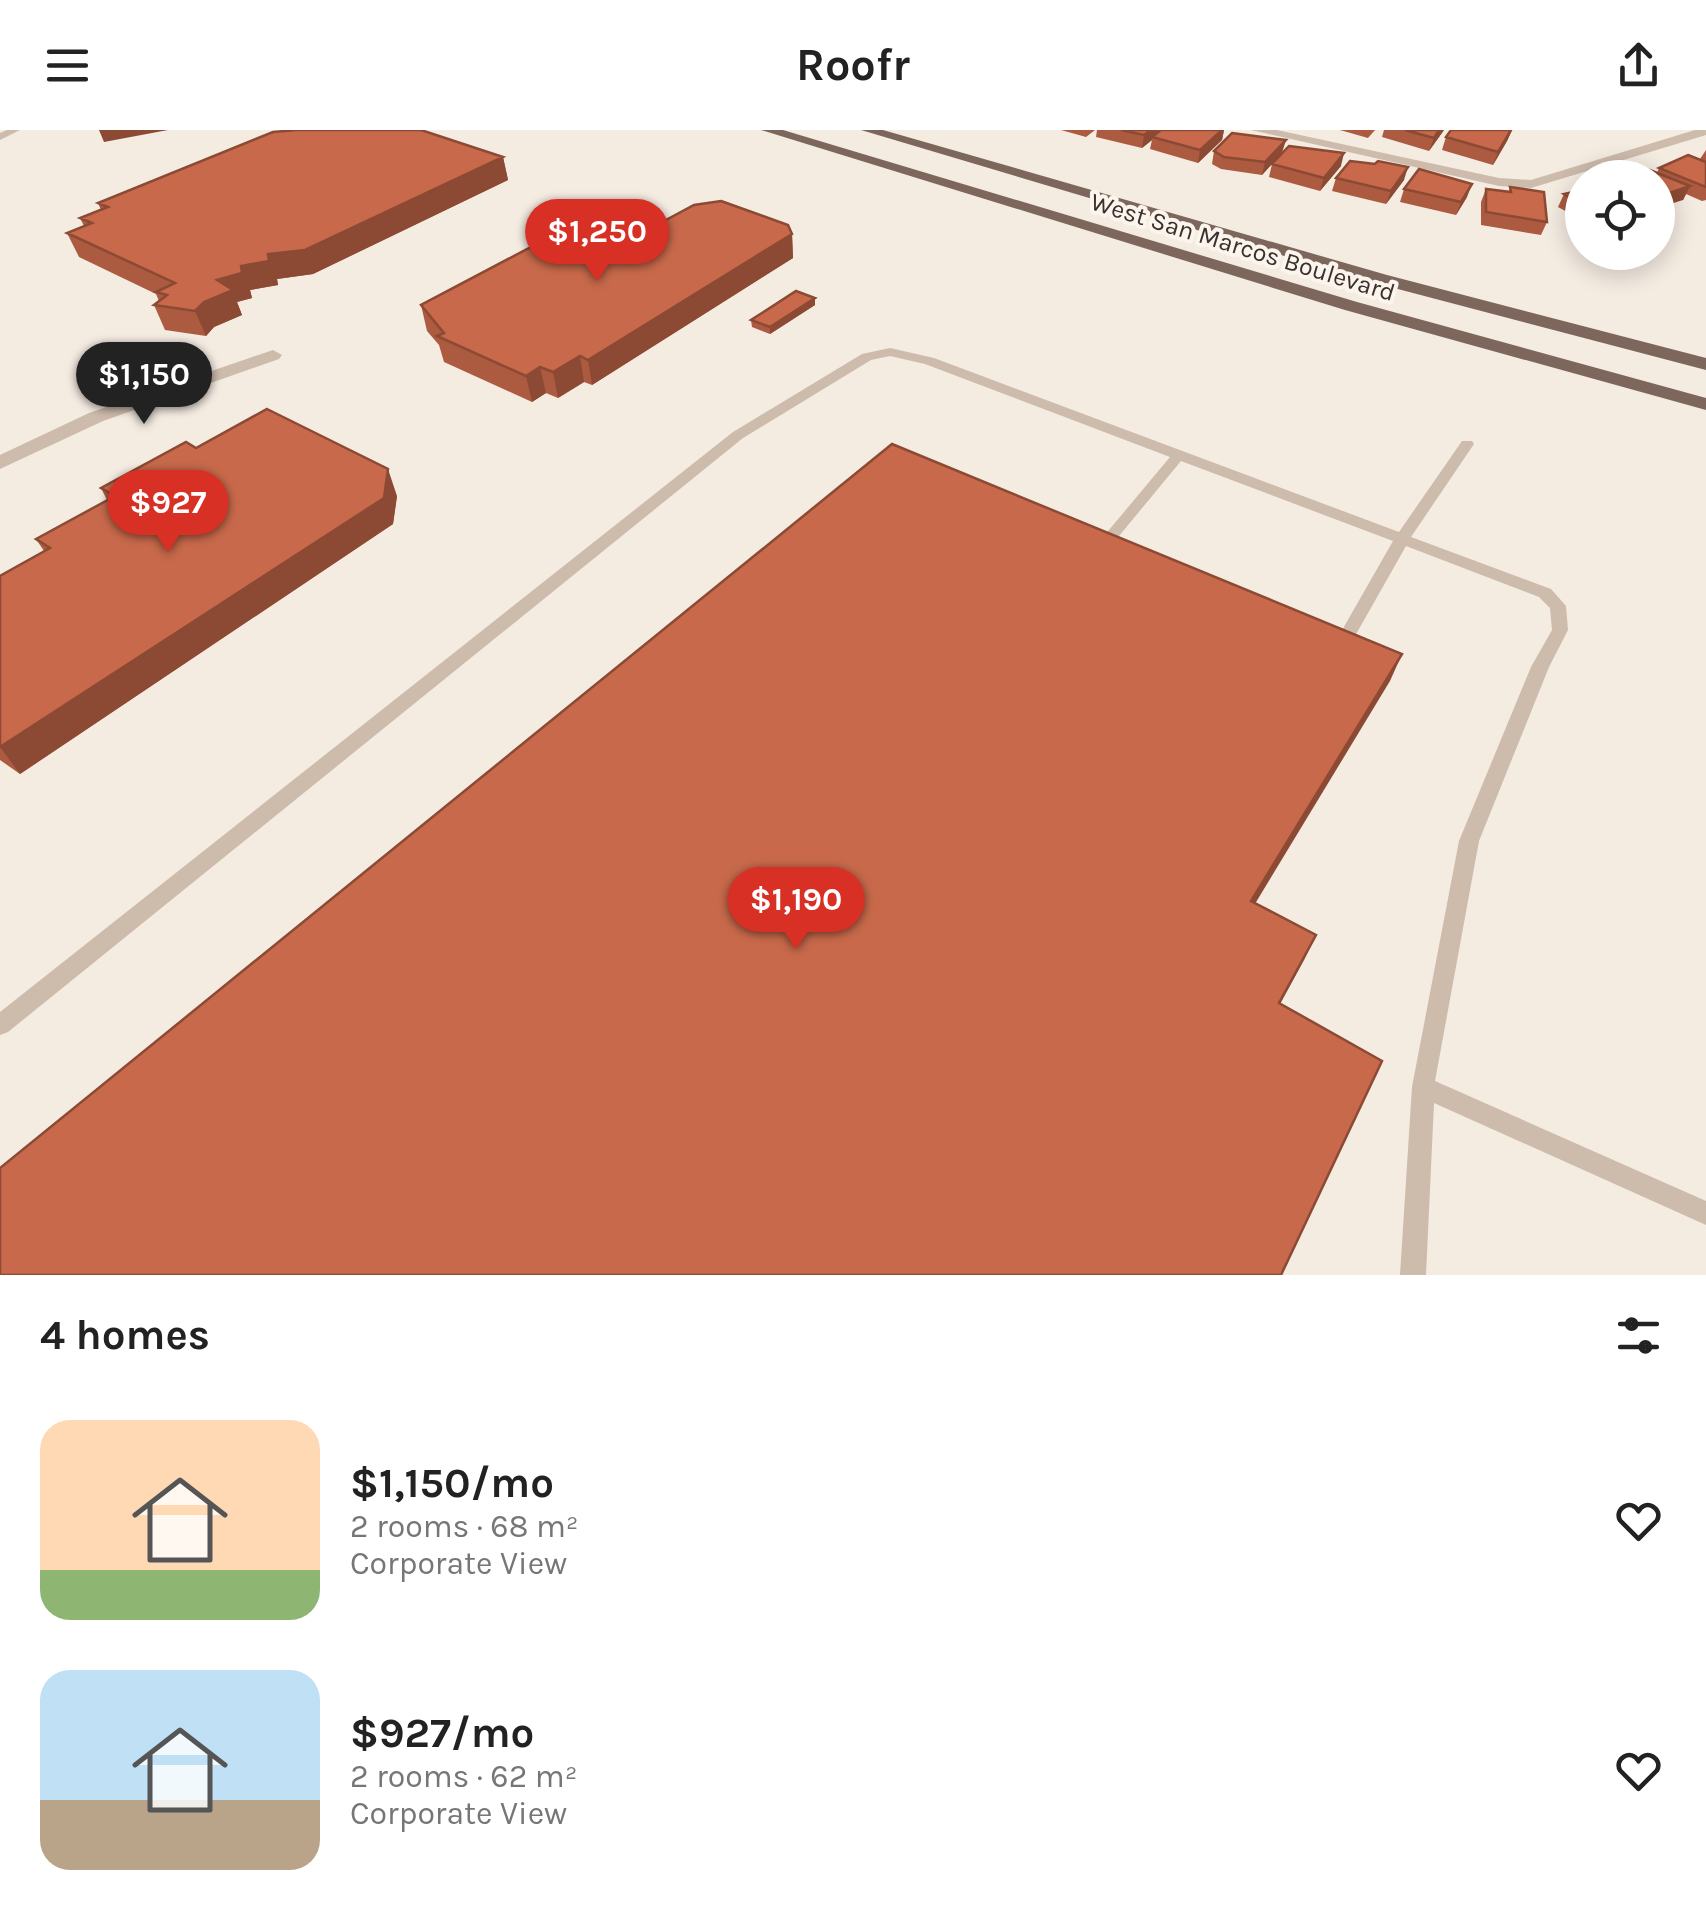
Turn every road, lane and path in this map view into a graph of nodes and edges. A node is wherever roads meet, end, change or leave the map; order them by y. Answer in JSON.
{"nodes":[{"id":1,"x":15,"y":130,"type":"edge"},
{"id":2,"x":768,"y":130,"type":"edge"},
{"id":3,"x":868,"y":130,"type":"edge"},
{"id":4,"x":1258,"y":130,"type":"edge"},
{"id":5,"x":1706,"y":130,"type":"edge"},
{"id":6,"x":0,"y":137,"type":"edge"},
{"id":7,"x":273,"y":355,"type":"dead end"},
{"id":8,"x":1706,"y":364,"type":"edge"},
{"id":9,"x":1706,"y":404,"type":"edge"},
{"id":10,"x":1467,"y":444,"type":"dead end"},
{"id":11,"x":1179,"y":456,"type":"junction"},
{"id":12,"x":0,"y":463,"type":"edge"},
{"id":13,"x":1114,"y":533,"type":"edge"},
{"id":14,"x":1402,"y":539,"type":"junction"},
{"id":15,"x":1349,"y":632,"type":"edge"},
{"id":16,"x":0,"y":1025,"type":"edge"},
{"id":17,"x":1424,"y":1087,"type":"junction"},
{"id":18,"x":1706,"y":1214,"type":"edge"},
{"id":19,"x":1413,"y":1275,"type":"edge"}],
"edges":[{"from":1,"to":6,"type":"lane"},
{"from":2,"to":9,"type":"main road","name":"West San Marcos Boulevard"},
{"from":3,"to":8,"type":"main road","name":"West San Marcos Boulevard"},
{"from":4,"to":5,"type":"street"},
{"from":7,"to":12,"type":"street"},
{"from":10,"to":14,"type":"lane"},
{"from":11,"to":13,"type":"lane"},
{"from":11,"to":14,"type":"lane"},
{"from":11,"to":16,"type":"lane"},
{"from":14,"to":15,"type":"lane"},
{"from":14,"to":17,"type":"lane"},
{"from":17,"to":18,"type":"lane"},
{"from":17,"to":19,"type":"lane"}]}
